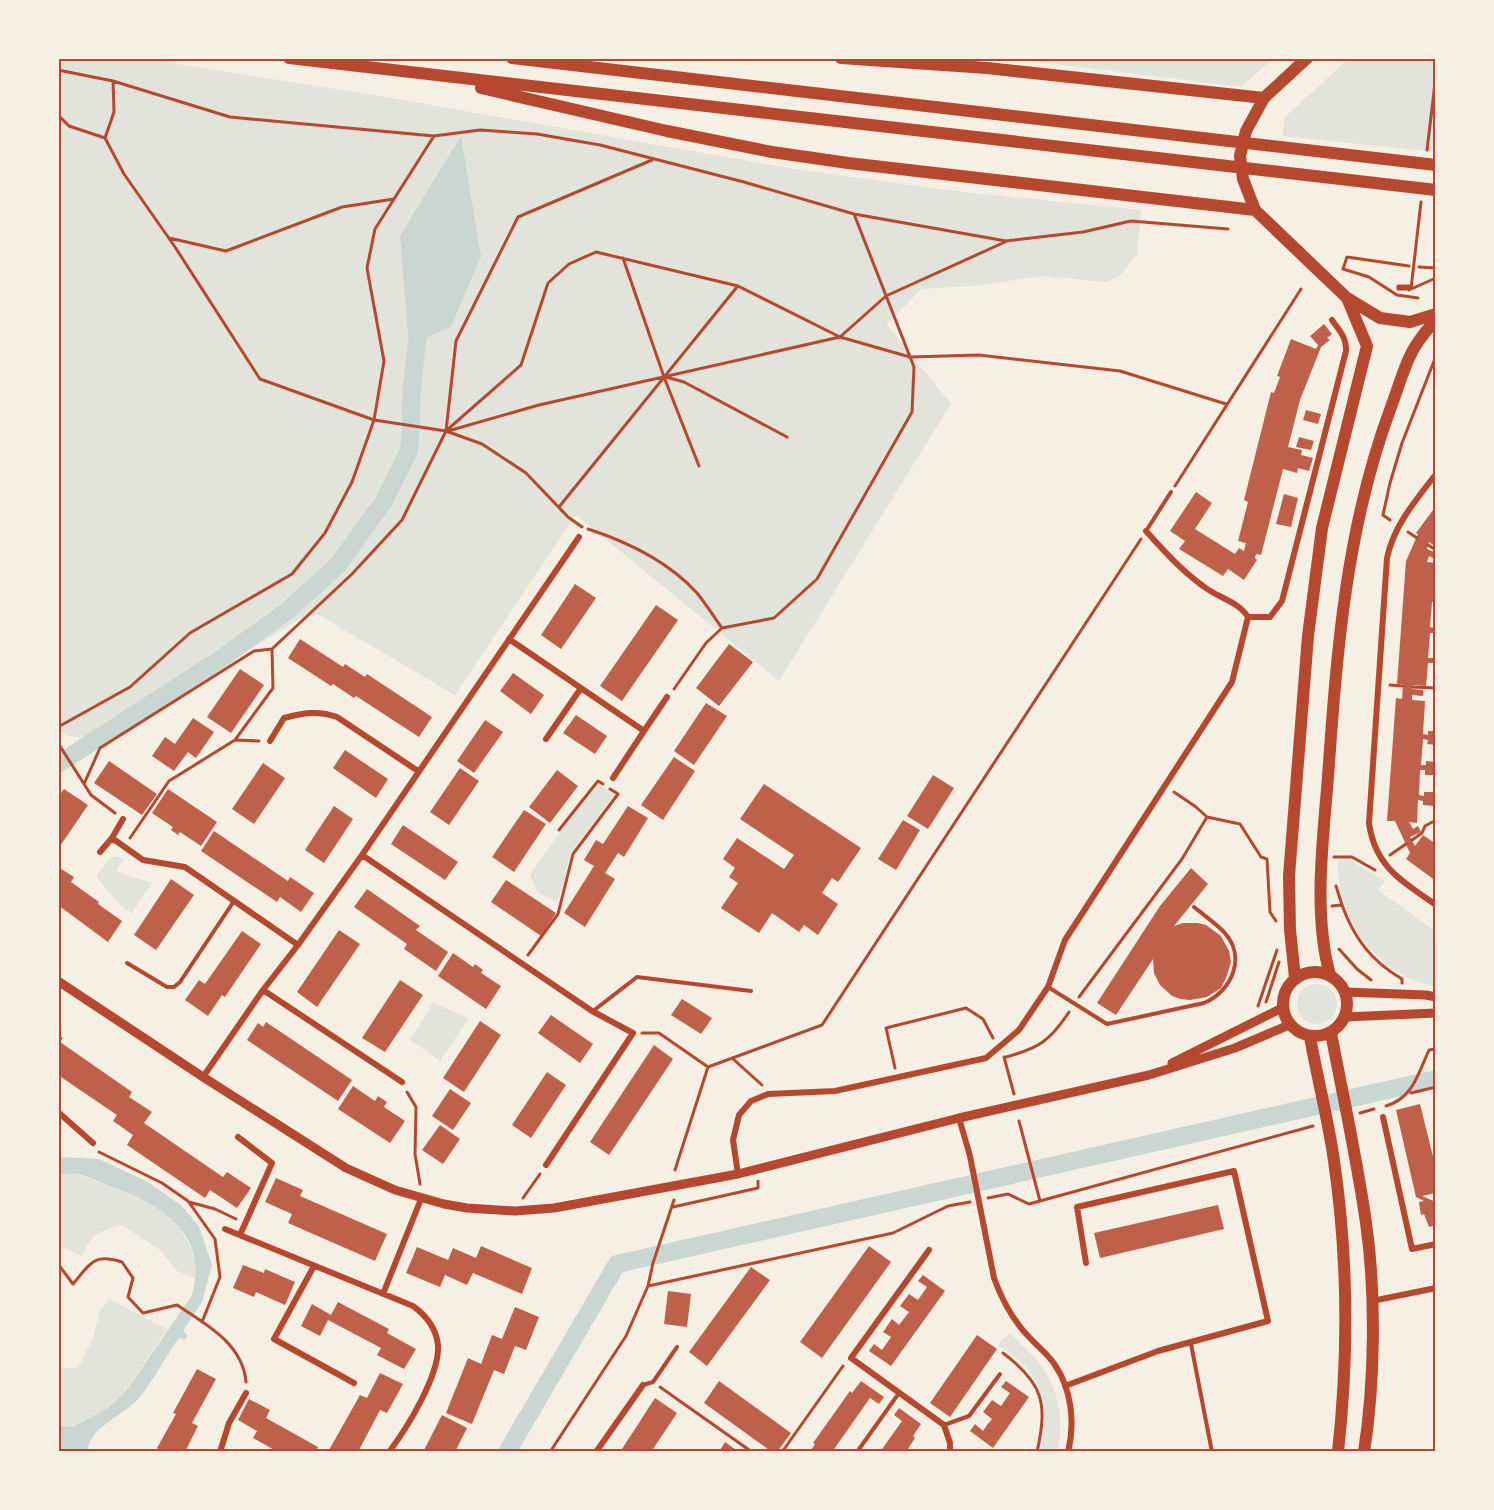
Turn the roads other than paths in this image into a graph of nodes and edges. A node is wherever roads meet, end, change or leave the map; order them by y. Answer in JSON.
{"nodes":[{"id":1,"x":289,"y":58,"type":"edge"},
{"id":2,"x":512,"y":58,"type":"edge"},
{"id":3,"x":841,"y":58,"type":"edge"},
{"id":4,"x":1306,"y":58,"type":"edge"},
{"id":5,"x":428,"y":75,"type":"junction"},
{"id":6,"x":1264,"y":98,"type":"junction"},
{"id":7,"x":1436,"y":165,"type":"edge"},
{"id":8,"x":1436,"y":190,"type":"edge"},
{"id":9,"x":1255,"y":210,"type":"junction"},
{"id":10,"x":1347,"y":298,"type":"junction"},
{"id":11,"x":1436,"y":314,"type":"edge"},
{"id":12,"x":1436,"y":319,"type":"edge"},
{"id":13,"x":1332,"y":320,"type":"dead end"},
{"id":14,"x":1436,"y":474,"type":"edge"},
{"id":15,"x":1171,"y":492,"type":"road end"},
{"id":16,"x":1146,"y":531,"type":"joint"},
{"id":17,"x":579,"y":537,"type":"dead end"},
{"id":18,"x":1248,"y":617,"type":"junction"},
{"id":19,"x":509,"y":639,"type":"junction"},
{"id":20,"x":580,"y":688,"type":"junction"},
{"id":21,"x":667,"y":698,"type":"road end"},
{"id":22,"x":644,"y":731,"type":"junction"},
{"id":23,"x":546,"y":738,"type":"dead end"},
{"id":24,"x":270,"y":741,"type":"road end"},
{"id":25,"x":418,"y":771,"type":"junction"},
{"id":26,"x":613,"y":778,"type":"dead end"},
{"id":27,"x":123,"y":819,"type":"road end"},
{"id":28,"x":111,"y":838,"type":"junction"},
{"id":29,"x":100,"y":852,"type":"dead end"},
{"id":30,"x":362,"y":855,"type":"junction"},
{"id":31,"x":234,"y":901,"type":"junction"},
{"id":32,"x":1436,"y":905,"type":"edge"},
{"id":33,"x":1194,"y":907,"type":"dead end"},
{"id":34,"x":298,"y":945,"type":"junction"},
{"id":35,"x":127,"y":963,"type":"dead end"},
{"id":36,"x":1330,"y":975,"type":"junction"},
{"id":37,"x":1295,"y":978,"type":"junction"},
{"id":38,"x":58,"y":981,"type":"edge"},
{"id":39,"x":1048,"y":987,"type":"junction"},
{"id":40,"x":263,"y":990,"type":"junction"},
{"id":41,"x":751,"y":992,"type":"dead end"},
{"id":42,"x":1345,"y":992,"type":"junction"},
{"id":43,"x":1436,"y":998,"type":"edge"},
{"id":44,"x":1282,"y":1008,"type":"junction"},
{"id":45,"x":592,"y":1011,"type":"junction"},
{"id":46,"x":1436,"y":1012,"type":"edge"},
{"id":47,"x":1345,"y":1017,"type":"junction"},
{"id":48,"x":1289,"y":1025,"type":"junction"},
{"id":49,"x":1331,"y":1033,"type":"junction"},
{"id":50,"x":1310,"y":1037,"type":"junction"},
{"id":51,"x":1149,"y":1075,"type":"junction"},
{"id":52,"x":203,"y":1077,"type":"junction"},
{"id":53,"x":402,"y":1082,"type":"road end"},
{"id":54,"x":58,"y":1112,"type":"edge"},
{"id":55,"x":1383,"y":1117,"type":"dead end"},
{"id":56,"x":960,"y":1118,"type":"junction"},
{"id":57,"x":238,"y":1137,"type":"dead end"},
{"id":58,"x":93,"y":1146,"type":"road end"},
{"id":59,"x":546,"y":1165,"type":"road end"},
{"id":60,"x":738,"y":1174,"type":"junction"},
{"id":61,"x":421,"y":1194,"type":"junction"},
{"id":62,"x":225,"y":1229,"type":"dead end"},
{"id":63,"x":240,"y":1235,"type":"junction"},
{"id":64,"x":1436,"y":1244,"type":"edge"},
{"id":65,"x":929,"y":1250,"type":"dead end"},
{"id":66,"x":1086,"y":1263,"type":"dead end"},
{"id":67,"x":314,"y":1266,"type":"junction"},
{"id":68,"x":1436,"y":1288,"type":"edge"},
{"id":69,"x":383,"y":1294,"type":"junction"},
{"id":70,"x":1372,"y":1301,"type":"junction"},
{"id":71,"x":1191,"y":1344,"type":"junction"},
{"id":72,"x":678,"y":1347,"type":"dead end"},
{"id":73,"x":1000,"y":1374,"type":"dead end"},
{"id":74,"x":354,"y":1383,"type":"dead end"},
{"id":75,"x":642,"y":1385,"type":"joint"},
{"id":76,"x":1065,"y":1386,"type":"junction"},
{"id":77,"x":246,"y":1393,"type":"road end"},
{"id":78,"x":899,"y":1393,"type":"junction"},
{"id":79,"x":944,"y":1425,"type":"junction"},
{"id":80,"x":222,"y":1451,"type":"edge"},
{"id":81,"x":389,"y":1452,"type":"edge"},
{"id":82,"x":596,"y":1452,"type":"edge"},
{"id":83,"x":857,"y":1452,"type":"edge"},
{"id":84,"x":950,"y":1452,"type":"edge"},
{"id":85,"x":1068,"y":1452,"type":"edge"},
{"id":86,"x":1212,"y":1452,"type":"edge"},
{"id":87,"x":1338,"y":1452,"type":"edge"},
{"id":88,"x":1364,"y":1452,"type":"edge"}],
"edges":[{"from":1,"to":5,"type":"main road"},
{"from":2,"to":7,"type":"main road"},
{"from":3,"to":6,"type":"main road"},
{"from":4,"to":6,"type":"main road"},
{"from":5,"to":8,"type":"main road"},
{"from":5,"to":9,"type":"main road"},
{"from":6,"to":9,"type":"main road"},
{"from":9,"to":10,"type":"main road"},
{"from":10,"to":11,"type":"main road"},
{"from":10,"to":37,"type":"main road"},
{"from":12,"to":36,"type":"main road"},
{"from":13,"to":18,"type":"street"},
{"from":14,"to":32,"type":"street"},
{"from":15,"to":16,"type":"lane"},
{"from":16,"to":18,"type":"street"},
{"from":17,"to":19,"type":"street"},
{"from":18,"to":39,"type":"street"},
{"from":19,"to":20,"type":"street"},
{"from":19,"to":25,"type":"street"},
{"from":20,"to":22,"type":"street"},
{"from":20,"to":23,"type":"street"},
{"from":21,"to":22,"type":"street"},
{"from":22,"to":26,"type":"street"},
{"from":24,"to":25,"type":"street"},
{"from":25,"to":30,"type":"street"},
{"from":27,"to":28,"type":"street"},
{"from":28,"to":29,"type":"street"},
{"from":28,"to":31,"type":"street"},
{"from":30,"to":34,"type":"street"},
{"from":30,"to":45,"type":"street"},
{"from":31,"to":34,"type":"street"},
{"from":31,"to":35,"type":"lane"},
{"from":33,"to":39,"type":"lane"},
{"from":34,"to":40,"type":"street"},
{"from":36,"to":37,"type":"main road"},
{"from":36,"to":42,"type":"main road"},
{"from":37,"to":44,"type":"main road"},
{"from":38,"to":52,"type":"street"},
{"from":39,"to":60,"type":"street"},
{"from":40,"to":52,"type":"street"},
{"from":40,"to":53,"type":"street"},
{"from":41,"to":45,"type":"lane"},
{"from":42,"to":43,"type":"street"},
{"from":42,"to":47,"type":"main road"},
{"from":44,"to":48,"type":"main road"},
{"from":44,"to":51,"type":"street"},
{"from":45,"to":59,"type":"street"},
{"from":46,"to":47,"type":"street"},
{"from":47,"to":49,"type":"main road"},
{"from":48,"to":50,"type":"main road"},
{"from":48,"to":51,"type":"street"},
{"from":49,"to":50,"type":"main road"},
{"from":49,"to":70,"type":"main road"},
{"from":50,"to":87,"type":"main road"},
{"from":51,"to":56,"type":"street"},
{"from":52,"to":61,"type":"street"},
{"from":54,"to":58,"type":"street"},
{"from":55,"to":64,"type":"street"},
{"from":56,"to":60,"type":"street"},
{"from":56,"to":76,"type":"street"},
{"from":57,"to":63,"type":"street"},
{"from":60,"to":61,"type":"street"},
{"from":61,"to":69,"type":"street"},
{"from":62,"to":63,"type":"street"},
{"from":63,"to":67,"type":"street"},
{"from":65,"to":78,"type":"street"},
{"from":66,"to":71,"type":"street"},
{"from":67,"to":69,"type":"street"},
{"from":67,"to":74,"type":"street"},
{"from":68,"to":70,"type":"street"},
{"from":69,"to":81,"type":"street"},
{"from":70,"to":88,"type":"main road"},
{"from":71,"to":76,"type":"street"},
{"from":71,"to":86,"type":"lane"},
{"from":72,"to":75,"type":"lane"},
{"from":73,"to":79,"type":"lane"},
{"from":75,"to":82,"type":"street"},
{"from":76,"to":85,"type":"street"},
{"from":77,"to":80,"type":"street"},
{"from":78,"to":79,"type":"street"},
{"from":78,"to":83,"type":"lane"},
{"from":79,"to":84,"type":"street"}]}
